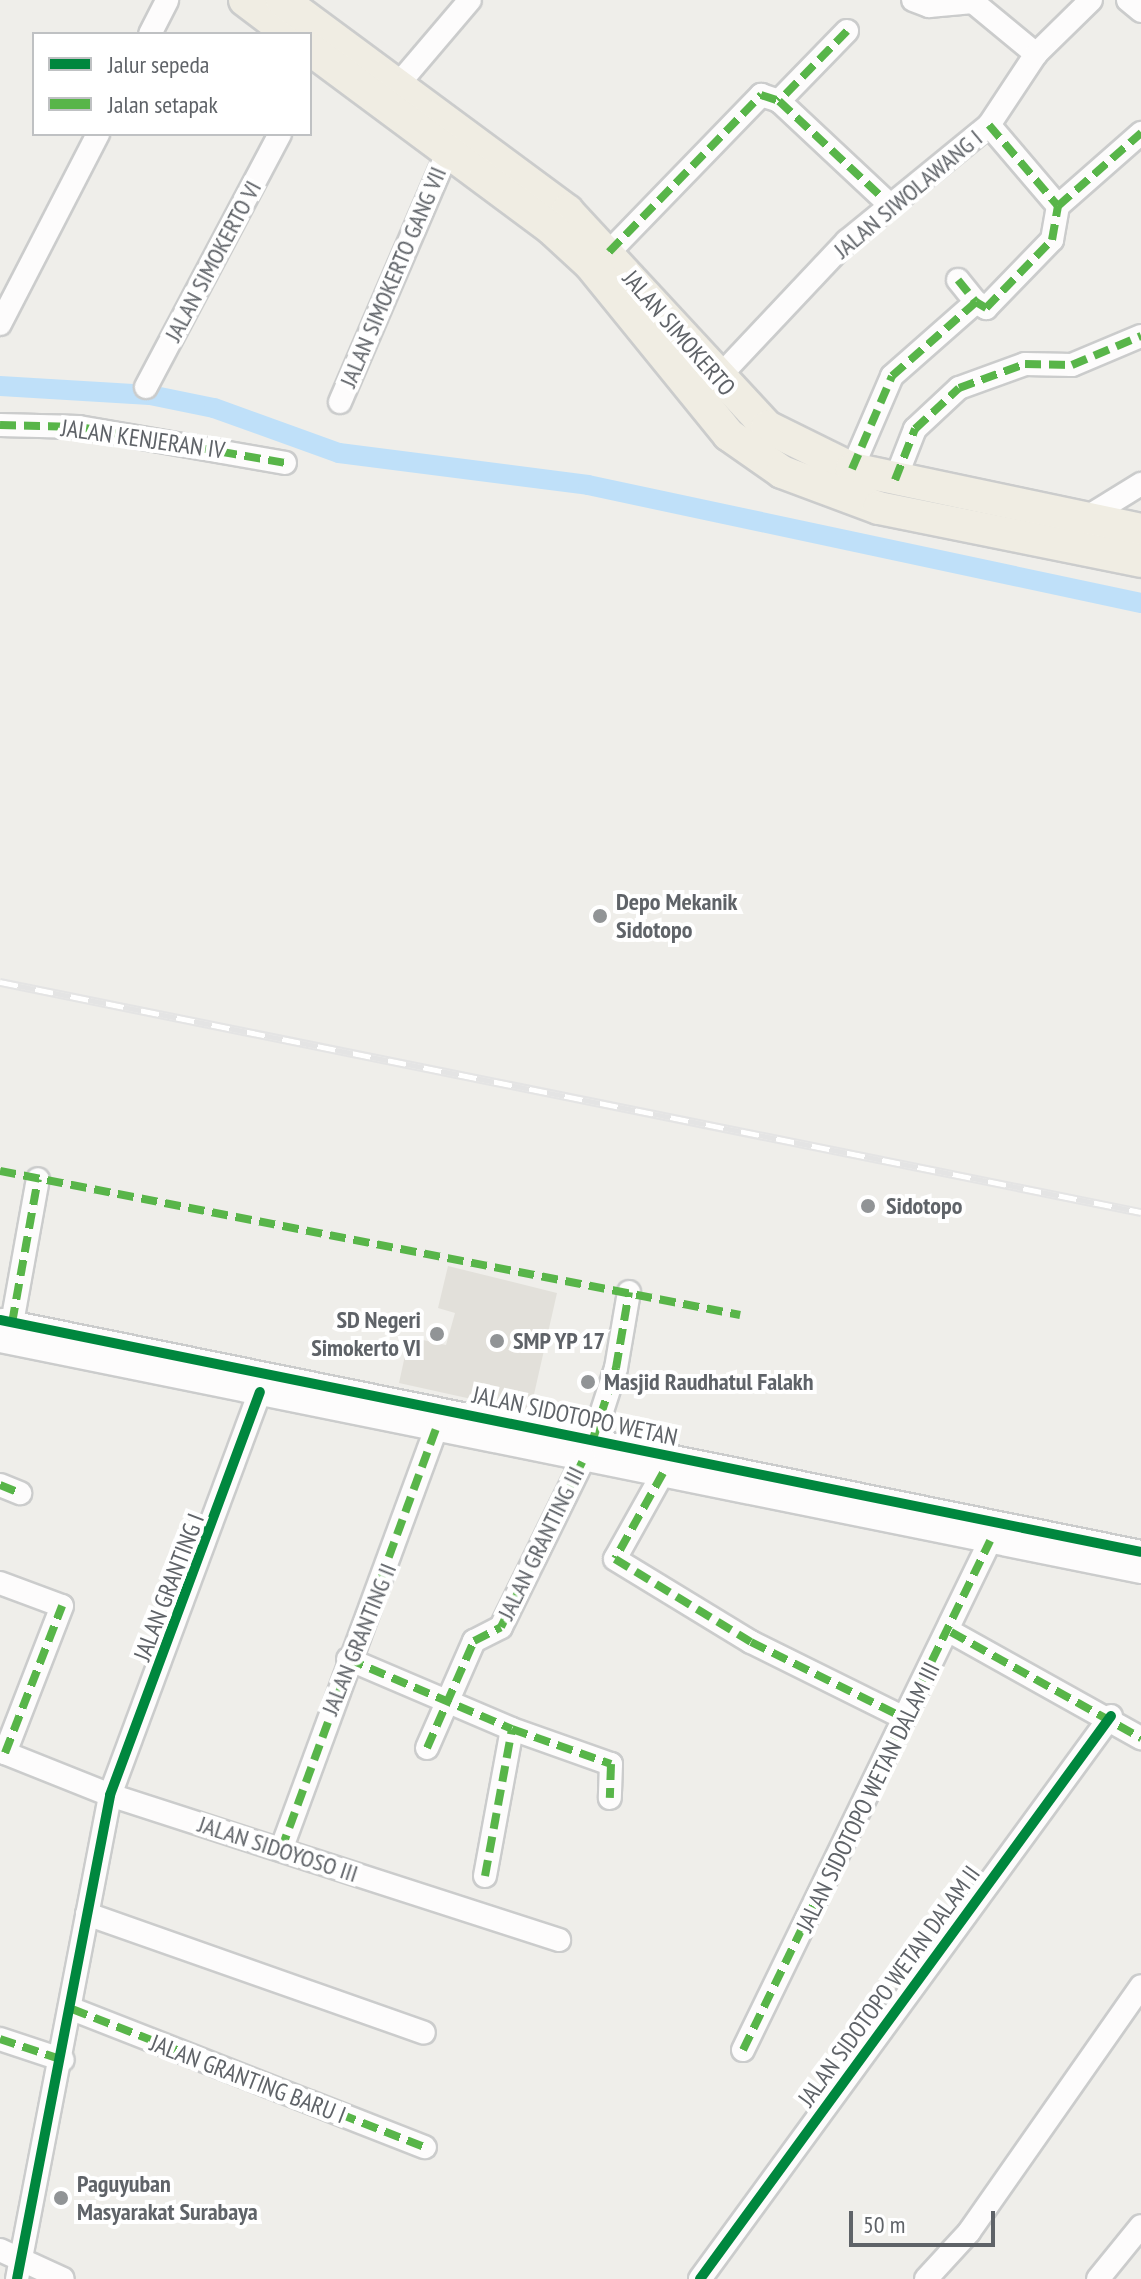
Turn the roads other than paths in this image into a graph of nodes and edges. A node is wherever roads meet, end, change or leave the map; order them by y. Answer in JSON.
{"nodes":[{"id":1,"x":167,"y":0,"type":"edge"},
{"id":2,"x":245,"y":0,"type":"edge"},
{"id":3,"x":282,"y":0,"type":"edge"},
{"id":4,"x":470,"y":0,"type":"edge"},
{"id":5,"x":913,"y":0,"type":"edge"},
{"id":6,"x":1091,"y":0,"type":"edge"},
{"id":7,"x":1128,"y":0,"type":"edge"},
{"id":8,"x":1141,"y":11,"type":"edge"},
{"id":9,"x":847,"y":31,"type":"dead end"},
{"id":10,"x":151,"y":32,"type":"edge"},
{"id":11,"x":287,"y":32,"type":"edge"},
{"id":12,"x":1036,"y":54,"type":"junction"},
{"id":13,"x":314,"y":61,"type":"edge"},
{"id":14,"x":390,"y":94,"type":"junction"},
{"id":15,"x":779,"y":101,"type":"junction"},
{"id":16,"x":989,"y":125,"type":"junction"},
{"id":17,"x":1141,"y":133,"type":"edge"},
{"id":18,"x":97,"y":136,"type":"edge"},
{"id":19,"x":279,"y":136,"type":"edge"},
{"id":20,"x":447,"y":153,"type":"junction"},
{"id":21,"x":889,"y":204,"type":"junction"},
{"id":22,"x":1058,"y":206,"type":"junction"},
{"id":23,"x":609,"y":252,"type":"junction"},
{"id":24,"x":958,"y":280,"type":"dead end"},
{"id":25,"x":976,"y":302,"type":"junction"},
{"id":26,"x":0,"y":324,"type":"edge"},
{"id":27,"x":1141,"y":336,"type":"edge"},
{"id":28,"x":716,"y":380,"type":"junction"},
{"id":29,"x":146,"y":387,"type":"dead end"},
{"id":30,"x":340,"y":402,"type":"dead end"},
{"id":31,"x":0,"y":425,"type":"edge"},
{"id":32,"x":285,"y":463,"type":"dead end"},
{"id":33,"x":852,"y":469,"type":"junction"},
{"id":34,"x":895,"y":480,"type":"junction"},
{"id":35,"x":1141,"y":484,"type":"edge"},
{"id":36,"x":1084,"y":519,"type":"junction"},
{"id":37,"x":1141,"y":530,"type":"edge"},
{"id":38,"x":1141,"y":561,"type":"edge"},
{"id":39,"x":38,"y":1179,"type":"dead end"},
{"id":40,"x":629,"y":1292,"type":"dead end"},
{"id":41,"x":4,"y":1328,"type":"edge"},
{"id":42,"x":148,"y":1362,"type":"junction"},
{"id":43,"x":260,"y":1392,"type":"junction"},
{"id":44,"x":436,"y":1428,"type":"junction"},
{"id":45,"x":588,"y":1449,"type":"junction"},
{"id":46,"x":663,"y":1473,"type":"junction"},
{"id":47,"x":990,"y":1541,"type":"junction"},
{"id":48,"x":1141,"y":1552,"type":"edge"},
{"id":49,"x":1141,"y":1572,"type":"edge"},
{"id":50,"x":0,"y":1583,"type":"edge"},
{"id":51,"x":951,"y":1632,"type":"junction"},
{"id":52,"x":348,"y":1659,"type":"junction"},
{"id":53,"x":450,"y":1697,"type":"junction"},
{"id":54,"x":1111,"y":1716,"type":"junction"},
{"id":55,"x":902,"y":1717,"type":"junction"},
{"id":56,"x":512,"y":1729,"type":"junction"},
{"id":57,"x":1141,"y":1738,"type":"edge"},
{"id":58,"x":427,"y":1748,"type":"dead end"},
{"id":59,"x":2,"y":1752,"type":"edge"},
{"id":60,"x":110,"y":1795,"type":"junction"},
{"id":61,"x":610,"y":1798,"type":"dead end"},
{"id":62,"x":281,"y":1850,"type":"junction"},
{"id":63,"x":485,"y":1876,"type":"dead end"},
{"id":64,"x":87,"y":1914,"type":"junction"},
{"id":65,"x":559,"y":1940,"type":"dead end"},
{"id":66,"x":1141,"y":1986,"type":"edge"},
{"id":67,"x":72,"y":2009,"type":"junction"},
{"id":68,"x":424,"y":2033,"type":"dead end"},
{"id":69,"x":0,"y":2039,"type":"edge"},
{"id":70,"x":743,"y":2050,"type":"dead end"},
{"id":71,"x":63,"y":2060,"type":"junction"},
{"id":72,"x":425,"y":2147,"type":"dead end"},
{"id":73,"x":1141,"y":2226,"type":"edge"},
{"id":74,"x":0,"y":2250,"type":"edge"},
{"id":75,"x":20,"y":2270,"type":"edge"},
{"id":76,"x":63,"y":2279,"type":"edge"},
{"id":77,"x":700,"y":2279,"type":"edge"},
{"id":78,"x":926,"y":2279,"type":"edge"},
{"id":79,"x":1098,"y":2279,"type":"edge"}],
"edges":[{"from":1,"to":10,"type":"street"},
{"from":2,"to":11,"type":"highway"},
{"from":3,"to":14,"type":"highway","name":"JALAN SIMOKERTO"},
{"from":4,"to":14,"type":"street"},
{"from":5,"to":12,"type":"street"},
{"from":6,"to":12,"type":"street","name":"JALAN SIWOLAWANG I"},
{"from":7,"to":8,"type":"street"},
{"from":9,"to":15,"type":"street"},
{"from":12,"to":16,"type":"street","name":"JALAN SIWOLAWANG I"},
{"from":13,"to":14,"type":"highway","name":"JALAN SIMOKERTO"},
{"from":14,"to":20,"type":"highway","name":"JALAN SIMOKERTO"},
{"from":14,"to":23,"type":"highway","name":"JALAN SIMOKERTO"},
{"from":15,"to":21,"type":"street"},
{"from":15,"to":23,"type":"street"},
{"from":16,"to":21,"type":"street","name":"JALAN SIWOLAWANG I"},
{"from":16,"to":22,"type":"street"},
{"from":17,"to":22,"type":"street"},
{"from":18,"to":26,"type":"street"},
{"from":19,"to":29,"type":"street","name":"JALAN SIMOKERTO VI"},
{"from":20,"to":30,"type":"street","name":"JALAN SIMOKERTO GANG VII"},
{"from":20,"to":38,"type":"highway","name":"JALAN SIMOKERTO"},
{"from":21,"to":28,"type":"street","name":"JALAN SIWOLAWANG I"},
{"from":22,"to":25,"type":"street"},
{"from":23,"to":28,"type":"highway","name":"JALAN SIMOKERTO"},
{"from":24,"to":25,"type":"street"},
{"from":25,"to":33,"type":"street"},
{"from":27,"to":34,"type":"street"},
{"from":28,"to":33,"type":"highway","name":"JALAN SIMOKERTO"},
{"from":31,"to":32,"type":"street","name":"JALAN KENJERAN IV"},
{"from":33,"to":34,"type":"highway","name":"JALAN SIMOKERTO"},
{"from":34,"to":36,"type":"highway","name":"JALAN SIMOKERTO"},
{"from":35,"to":36,"type":"street"},
{"from":36,"to":37,"type":"highway","name":"JALAN SIMOKERTO"},
{"from":39,"to":41,"type":"street"},
{"from":40,"to":45,"type":"street","name":"JALAN GRANTING III"},
{"from":41,"to":42,"type":"street","name":"JALAN SIDOTOPO WETAN"},
{"from":42,"to":43,"type":"street","name":"JALAN SIDOTOPO WETAN"},
{"from":42,"to":45,"type":"street","name":"JALAN SIDOTOPO WETAN"},
{"from":43,"to":44,"type":"street","name":"JALAN SIDOTOPO WETAN"},
{"from":43,"to":60,"type":"street","name":"JALAN GRANTING I"},
{"from":44,"to":45,"type":"street","name":"JALAN SIDOTOPO WETAN"},
{"from":44,"to":52,"type":"street","name":"JALAN GRANTING II"},
{"from":45,"to":46,"type":"street","name":"JALAN SIDOTOPO WETAN"},
{"from":45,"to":48,"type":"street","name":"JALAN SIDOTOPO WETAN"},
{"from":45,"to":53,"type":"street","name":"JALAN GRANTING III"},
{"from":46,"to":47,"type":"street","name":"JALAN SIDOTOPO WETAN"},
{"from":46,"to":55,"type":"street"},
{"from":47,"to":49,"type":"street","name":"JALAN SIDOTOPO WETAN"},
{"from":47,"to":51,"type":"street","name":"JALAN SIDOTOPO WETAN DALAM III"},
{"from":50,"to":59,"type":"street"},
{"from":51,"to":54,"type":"street"},
{"from":51,"to":55,"type":"street","name":"JALAN SIDOTOPO WETAN DALAM III"},
{"from":52,"to":53,"type":"street"},
{"from":52,"to":62,"type":"street","name":"JALAN GRANTING II"},
{"from":53,"to":56,"type":"street"},
{"from":53,"to":58,"type":"street","name":"JALAN GRANTING III"},
{"from":54,"to":57,"type":"street"},
{"from":54,"to":77,"type":"street","name":"JALAN SIDOTOPO WETAN DALAM II"},
{"from":55,"to":70,"type":"street","name":"JALAN SIDOTOPO WETAN DALAM III"},
{"from":56,"to":61,"type":"street"},
{"from":56,"to":63,"type":"street"},
{"from":59,"to":60,"type":"street","name":"JALAN SIDOYOSO III"},
{"from":60,"to":62,"type":"street","name":"JALAN SIDOYOSO III"},
{"from":60,"to":64,"type":"street","name":"JALAN GRANTING I"},
{"from":62,"to":65,"type":"street","name":"JALAN SIDOYOSO III"},
{"from":64,"to":67,"type":"street","name":"JALAN GRANTING I"},
{"from":64,"to":68,"type":"street"},
{"from":66,"to":78,"type":"street"},
{"from":67,"to":71,"type":"street","name":"JALAN GRANTING I"},
{"from":67,"to":72,"type":"street","name":"JALAN GRANTING BARU I"},
{"from":69,"to":71,"type":"street"},
{"from":71,"to":75,"type":"street","name":"JALAN GRANTING I"},
{"from":73,"to":79,"type":"street"},
{"from":74,"to":75,"type":"street"},
{"from":75,"to":76,"type":"street"}]}
